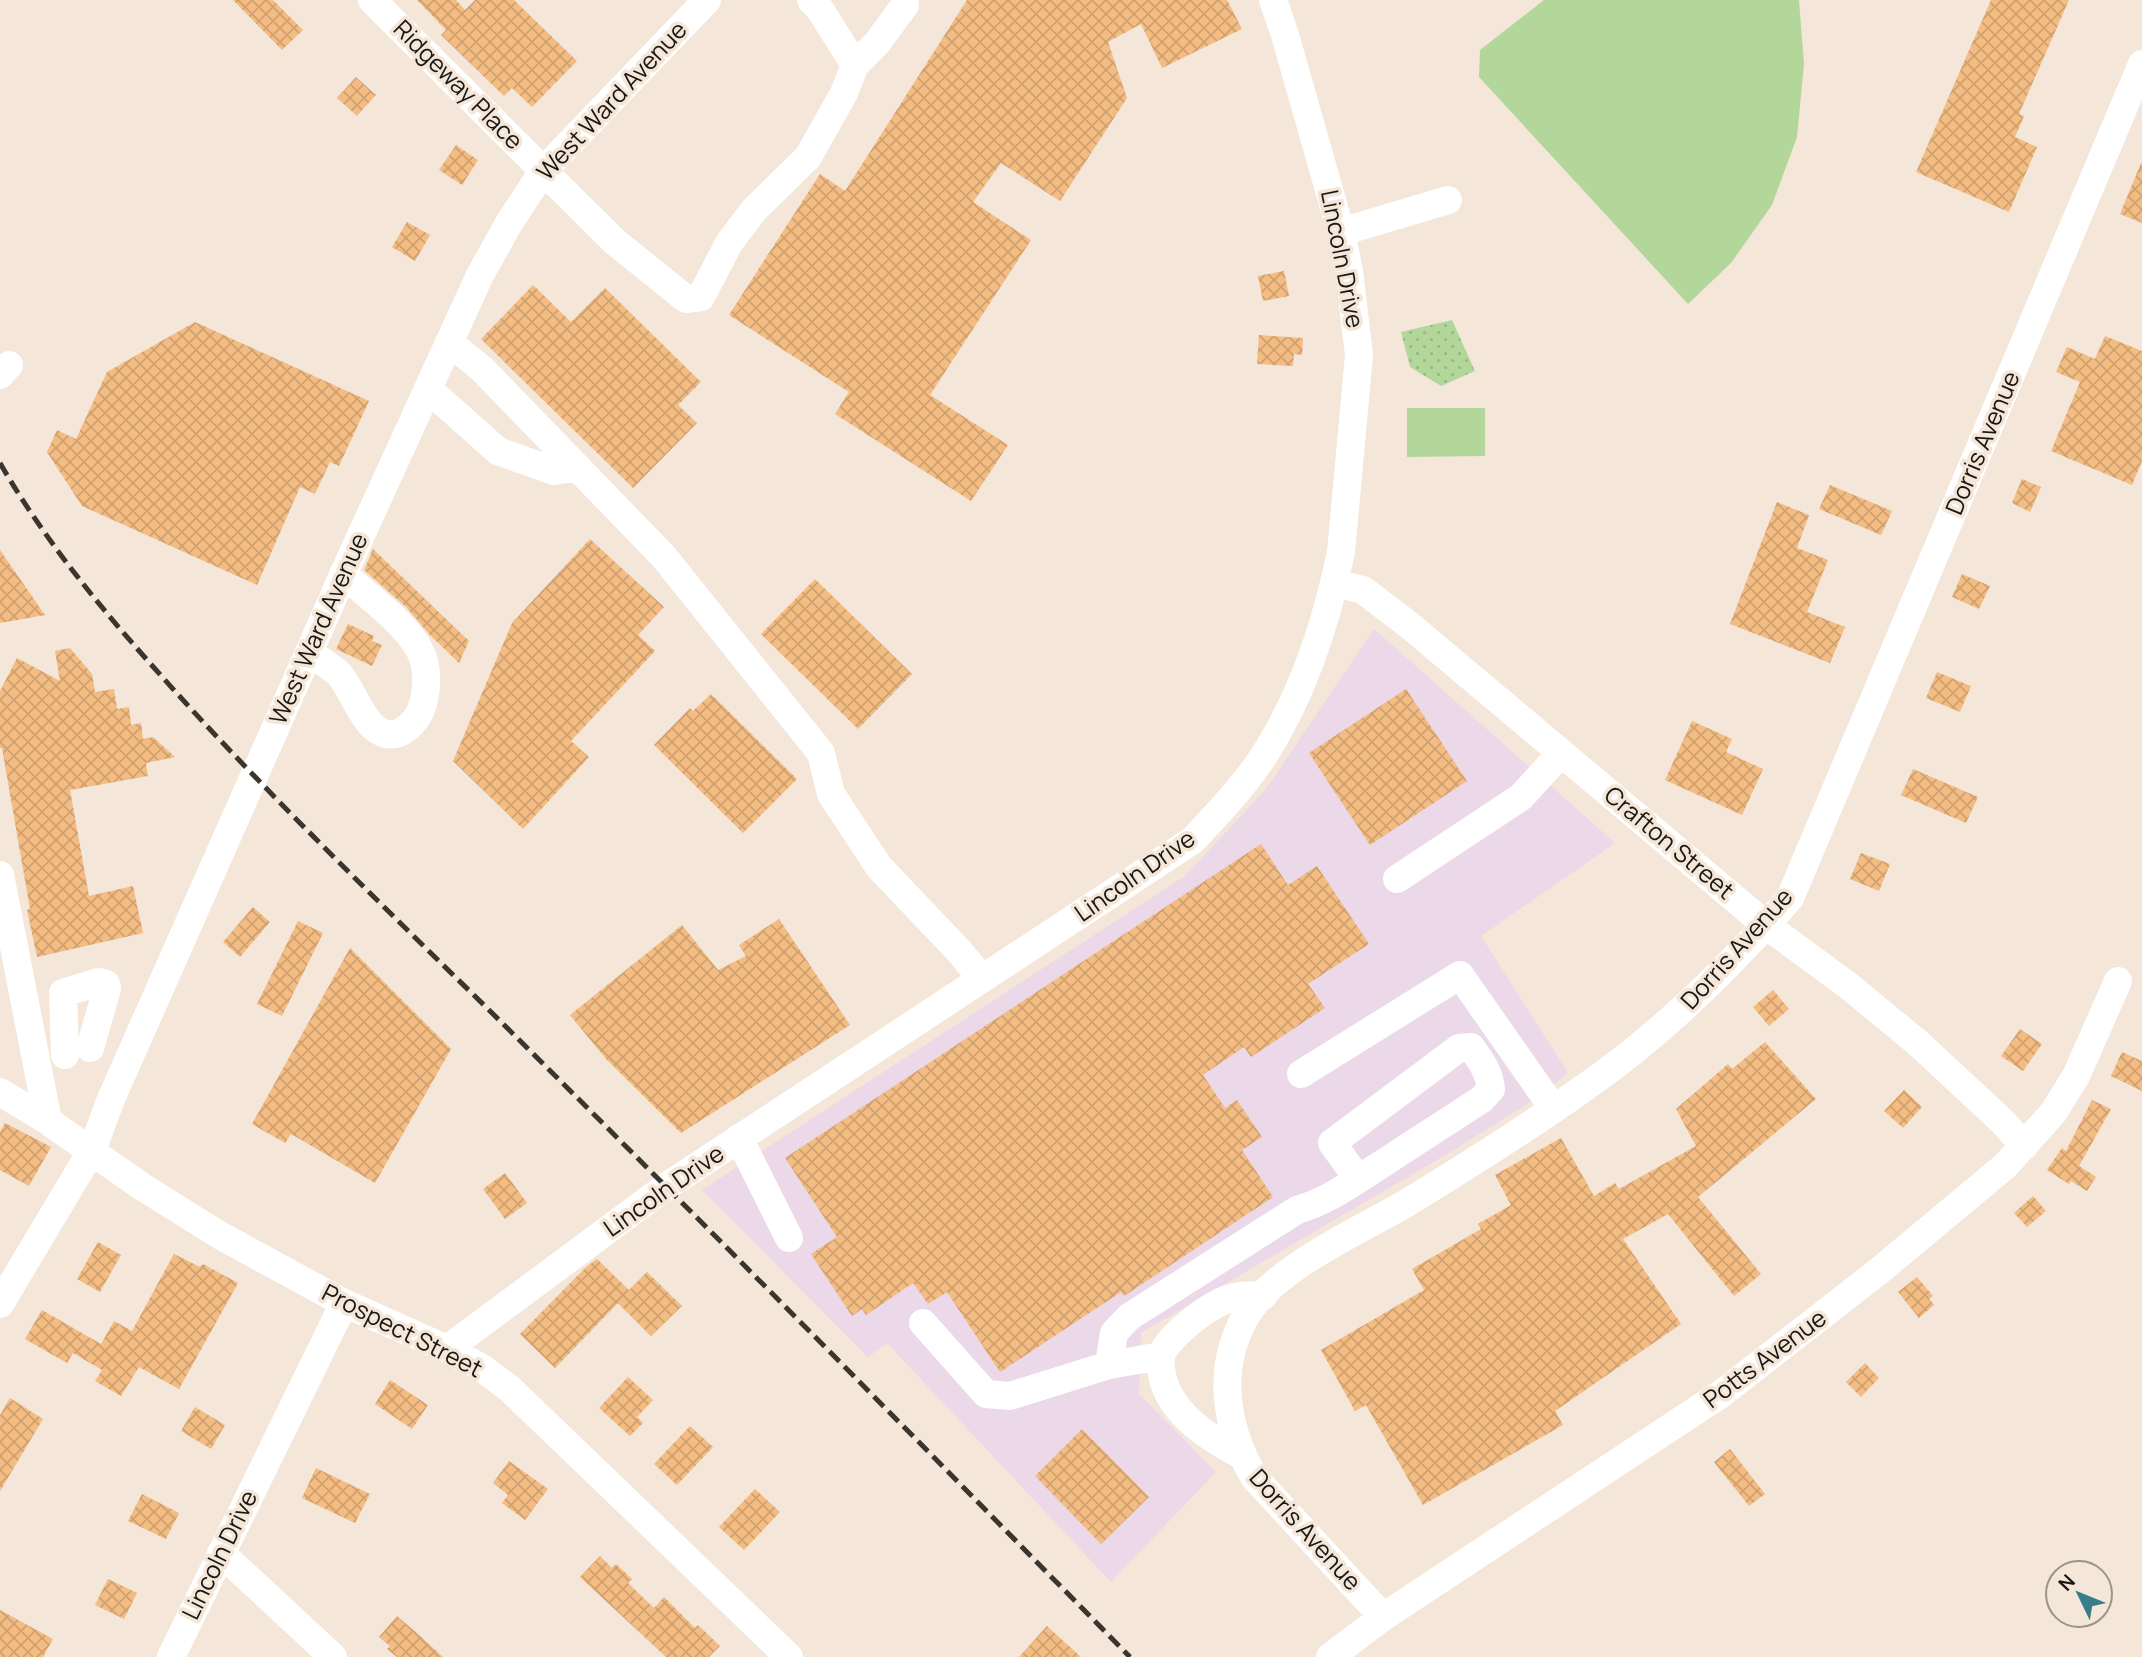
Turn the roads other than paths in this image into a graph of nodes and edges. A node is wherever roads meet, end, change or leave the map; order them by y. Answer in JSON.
{"nodes":[{"id":1,"x":372,"y":0,"type":"edge"},
{"id":2,"x":707,"y":0,"type":"edge"},
{"id":3,"x":811,"y":0,"type":"edge"},
{"id":4,"x":905,"y":0,"type":"edge"},
{"id":5,"x":1273,"y":0,"type":"edge"},
{"id":6,"x":2142,"y":64,"type":"edge"},
{"id":7,"x":855,"y":65,"type":"junction"},
{"id":8,"x":544,"y":171,"type":"junction"},
{"id":9,"x":1448,"y":200,"type":"dead end"},
{"id":10,"x":1341,"y":232,"type":"junction"},
{"id":11,"x":449,"y":342,"type":"junction"},
{"id":12,"x":428,"y":389,"type":"junction"},
{"id":13,"x":577,"y":467,"type":"junction"},
{"id":14,"x":343,"y":574,"type":"junction"},
{"id":15,"x":1335,"y":583,"type":"junction"},
{"id":16,"x":309,"y":652,"type":"junction"},
{"id":17,"x":1561,"y":753,"type":"junction"},
{"id":18,"x":0,"y":875,"type":"edge"},
{"id":19,"x":1397,"y":878,"type":"dead end"},
{"id":20,"x":1766,"y":925,"type":"junction"},
{"id":21,"x":982,"y":979,"type":"junction"},
{"id":22,"x":2118,"y":981,"type":"dead end"},
{"id":23,"x":22,"y":991,"type":"junction"},
{"id":24,"x":63,"y":993,"type":"junction"},
{"id":25,"x":1509,"y":1046,"type":"junction"},
{"id":26,"x":78,"y":1051,"type":"junction"},
{"id":27,"x":129,"y":1058,"type":"junction"},
{"id":28,"x":36,"y":1060,"type":"junction"},
{"id":29,"x":1483,"y":1063,"type":"junction"},
{"id":30,"x":1301,"y":1074,"type":"dead end"},
{"id":31,"x":0,"y":1092,"type":"edge"},
{"id":32,"x":1553,"y":1108,"type":"junction"},
{"id":33,"x":48,"y":1121,"type":"junction"},
{"id":34,"x":739,"y":1138,"type":"junction"},
{"id":35,"x":2024,"y":1146,"type":"junction"},
{"id":36,"x":92,"y":1150,"type":"junction"},
{"id":37,"x":1357,"y":1180,"type":"junction"},
{"id":38,"x":789,"y":1238,"type":"dead end"},
{"id":39,"x":1262,"y":1296,"type":"junction"},
{"id":40,"x":344,"y":1303,"type":"junction"},
{"id":41,"x":0,"y":1304,"type":"edge"},
{"id":42,"x":923,"y":1323,"type":"dead end"},
{"id":43,"x":447,"y":1349,"type":"junction"},
{"id":44,"x":1161,"y":1356,"type":"junction"},
{"id":45,"x":1109,"y":1365,"type":"junction"},
{"id":46,"x":1241,"y":1455,"type":"junction"},
{"id":47,"x":221,"y":1553,"type":"junction"},
{"id":48,"x":1383,"y":1617,"type":"junction"},
{"id":49,"x":759,"y":1647,"type":"edge"},
{"id":50,"x":1363,"y":1648,"type":"edge"},
{"id":51,"x":171,"y":1657,"type":"edge"},
{"id":52,"x":333,"y":1657,"type":"edge"},
{"id":53,"x":789,"y":1657,"type":"edge"},
{"id":54,"x":1331,"y":1657,"type":"edge"}],
"edges":[{"from":1,"to":8,"type":"street","name":"Ridgeway Place"},
{"from":2,"to":8,"type":"street","name":"West Ward Avenue"},
{"from":3,"to":7,"type":"street"},
{"from":4,"to":7,"type":"street"},
{"from":5,"to":10,"type":"street","name":"Lincoln Drive"},
{"from":6,"to":20,"type":"street","name":"Dorris Avenue"},
{"from":7,"to":8,"type":"street","name":"Ridgeway Place"},
{"from":8,"to":11,"type":"street","name":"West Ward Avenue"},
{"from":9,"to":10,"type":"street"},
{"from":10,"to":15,"type":"street","name":"Lincoln Drive"},
{"from":11,"to":12,"type":"street","name":"West Ward Avenue"},
{"from":11,"to":13,"type":"street"},
{"from":12,"to":13,"type":"street"},
{"from":12,"to":14,"type":"street","name":"West Ward Avenue"},
{"from":13,"to":21,"type":"street"},
{"from":14,"to":16,"type":"street","name":"West Ward Avenue"},
{"from":14,"to":16,"type":"street"},
{"from":15,"to":17,"type":"street","name":"Crafton Street"},
{"from":15,"to":21,"type":"street","name":"Lincoln Drive"},
{"from":16,"to":27,"type":"street","name":"West Ward Avenue"},
{"from":17,"to":19,"type":"street"},
{"from":17,"to":20,"type":"street","name":"Crafton Street"},
{"from":18,"to":23,"type":"street"},
{"from":20,"to":32,"type":"street","name":"Dorris Avenue"},
{"from":20,"to":35,"type":"street","name":"Crafton Street"},
{"from":21,"to":34,"type":"street","name":"Lincoln Drive"},
{"from":22,"to":35,"type":"street","name":"Potts Avenue"},
{"from":23,"to":24,"type":"street"},
{"from":23,"to":28,"type":"street"},
{"from":24,"to":26,"type":"street"},
{"from":24,"to":26,"type":"street"},
{"from":25,"to":29,"type":"street"},
{"from":25,"to":30,"type":"street"},
{"from":25,"to":32,"type":"street"},
{"from":26,"to":27,"type":"street"},
{"from":26,"to":28,"type":"street"},
{"from":27,"to":36,"type":"street","name":"West Ward Avenue"},
{"from":28,"to":33,"type":"street"},
{"from":29,"to":37,"type":"street"},
{"from":29,"to":37,"type":"street"},
{"from":31,"to":33,"type":"street","name":"Prospect Street"},
{"from":32,"to":39,"type":"street","name":"Dorris Avenue"},
{"from":33,"to":36,"type":"street","name":"Prospect Street"},
{"from":34,"to":38,"type":"street"},
{"from":34,"to":43,"type":"street","name":"Lincoln Drive"},
{"from":35,"to":48,"type":"street","name":"Potts Avenue"},
{"from":36,"to":40,"type":"street","name":"Prospect Street"},
{"from":36,"to":41,"type":"street","name":"West Ward Avenue"},
{"from":37,"to":45,"type":"street"},
{"from":39,"to":44,"type":"street"},
{"from":39,"to":46,"type":"street","name":"Dorris Avenue"},
{"from":40,"to":43,"type":"street","name":"Prospect Street"},
{"from":40,"to":47,"type":"street","name":"Lincoln Drive"},
{"from":42,"to":45,"type":"street"},
{"from":43,"to":49,"type":"street","name":"Prospect Street"},
{"from":44,"to":45,"type":"street"},
{"from":44,"to":46,"type":"street"},
{"from":46,"to":48,"type":"street","name":"Dorris Avenue"},
{"from":47,"to":51,"type":"street","name":"Lincoln Drive"},
{"from":47,"to":52,"type":"street"},
{"from":48,"to":50,"type":"street","name":"Potts Avenue"},
{"from":49,"to":53,"type":"street","name":"Prospect Street"},
{"from":50,"to":54,"type":"street","name":"Potts Avenue"}]}
